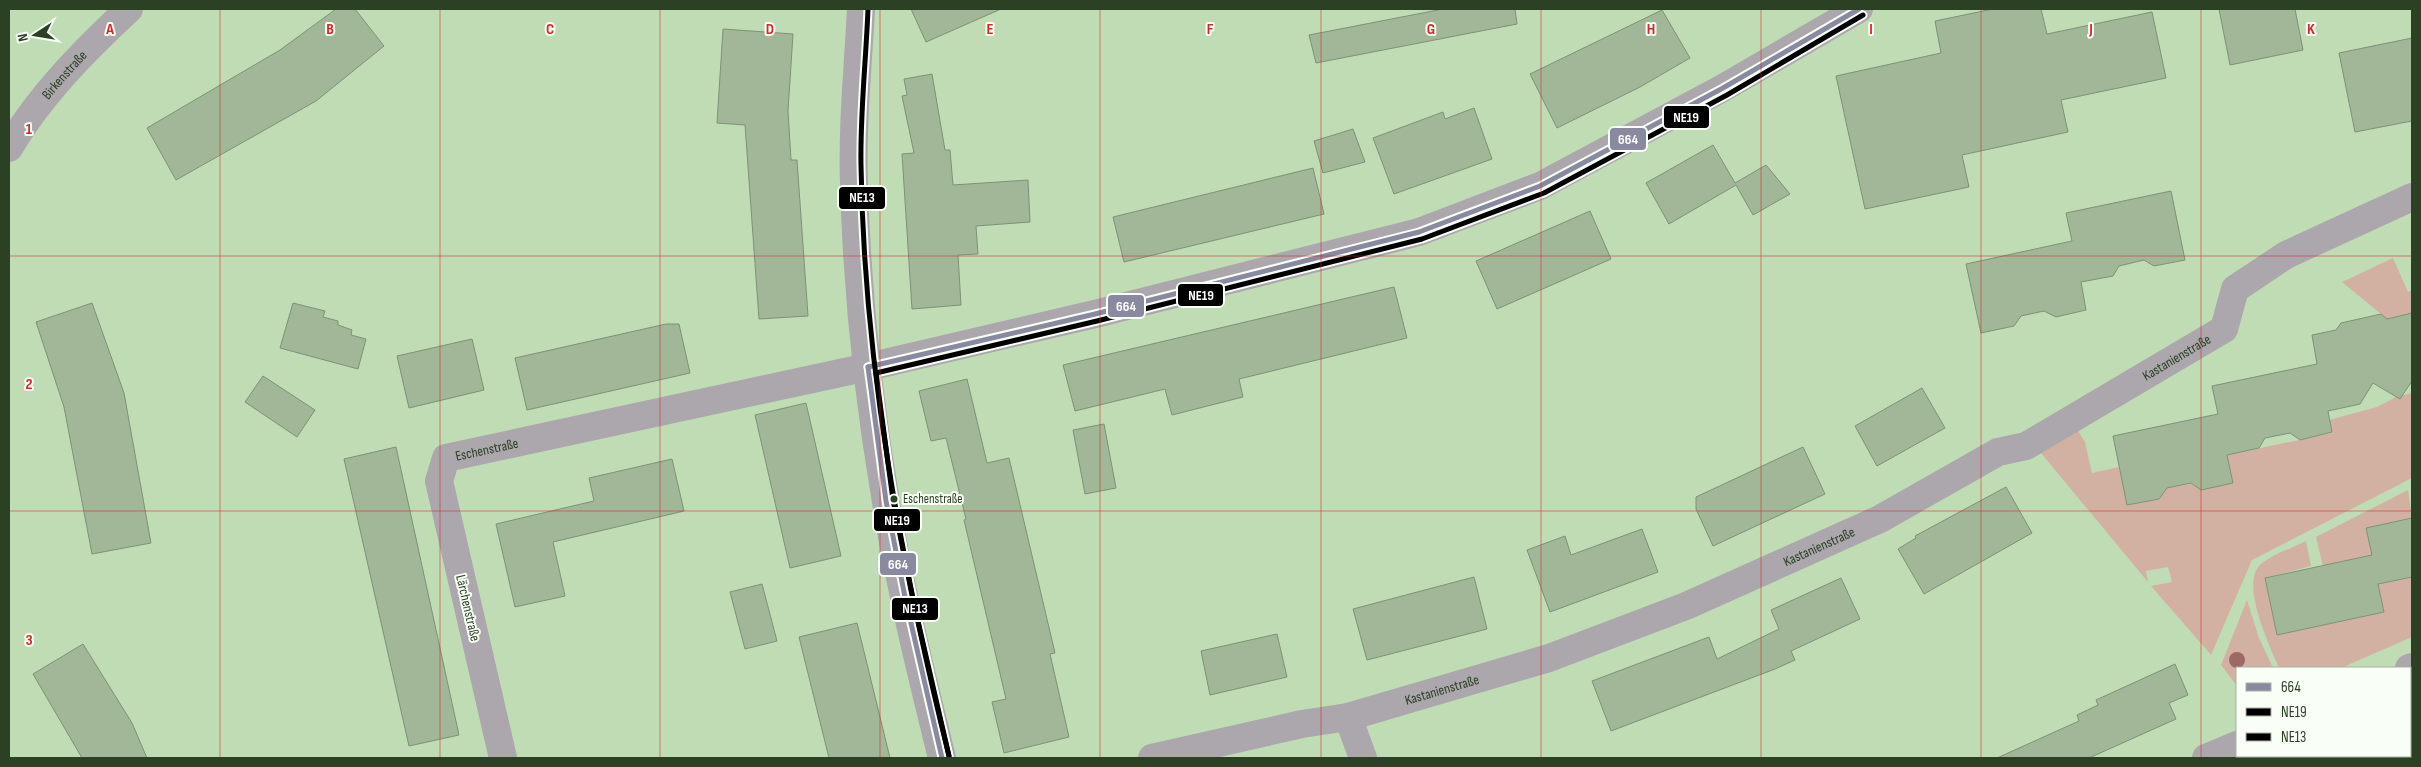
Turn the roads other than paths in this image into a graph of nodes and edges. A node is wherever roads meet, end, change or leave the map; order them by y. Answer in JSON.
{"nodes":[{"id":1,"x":128,"y":9,"type":"edge"},
{"id":2,"x":861,"y":9,"type":"edge"},
{"id":3,"x":1859,"y":9,"type":"edge"},
{"id":4,"x":9,"y":148,"type":"edge"},
{"id":5,"x":2412,"y":197,"type":"edge"},
{"id":6,"x":868,"y":367,"type":"junction"},
{"id":7,"x":446,"y":458,"type":"joint"},
{"id":8,"x":1348,"y":717,"type":"junction"},
{"id":9,"x":2236,"y":745,"type":"edge"},
{"id":10,"x":503,"y":758,"type":"edge"},
{"id":11,"x":942,"y":758,"type":"edge"},
{"id":12,"x":1152,"y":758,"type":"edge"},
{"id":13,"x":1363,"y":758,"type":"edge"},
{"id":14,"x":2206,"y":758,"type":"edge"}],
"edges":[{"from":1,"to":4,"type":"street","name":"Birkenstraße"},
{"from":2,"to":6,"type":"street"},
{"from":3,"to":6,"type":"street","name":"Eschenstraße"},
{"from":5,"to":8,"type":"street","name":"Kastanienstraße"},
{"from":6,"to":7,"type":"street","name":"Eschenstraße"},
{"from":6,"to":11,"type":"street"},
{"from":7,"to":10,"type":"street","name":"Lärchenstraße"},
{"from":8,"to":12,"type":"street","name":"Kastanienstraße"},
{"from":8,"to":13,"type":"street"},
{"from":9,"to":14,"type":"street"}]}
